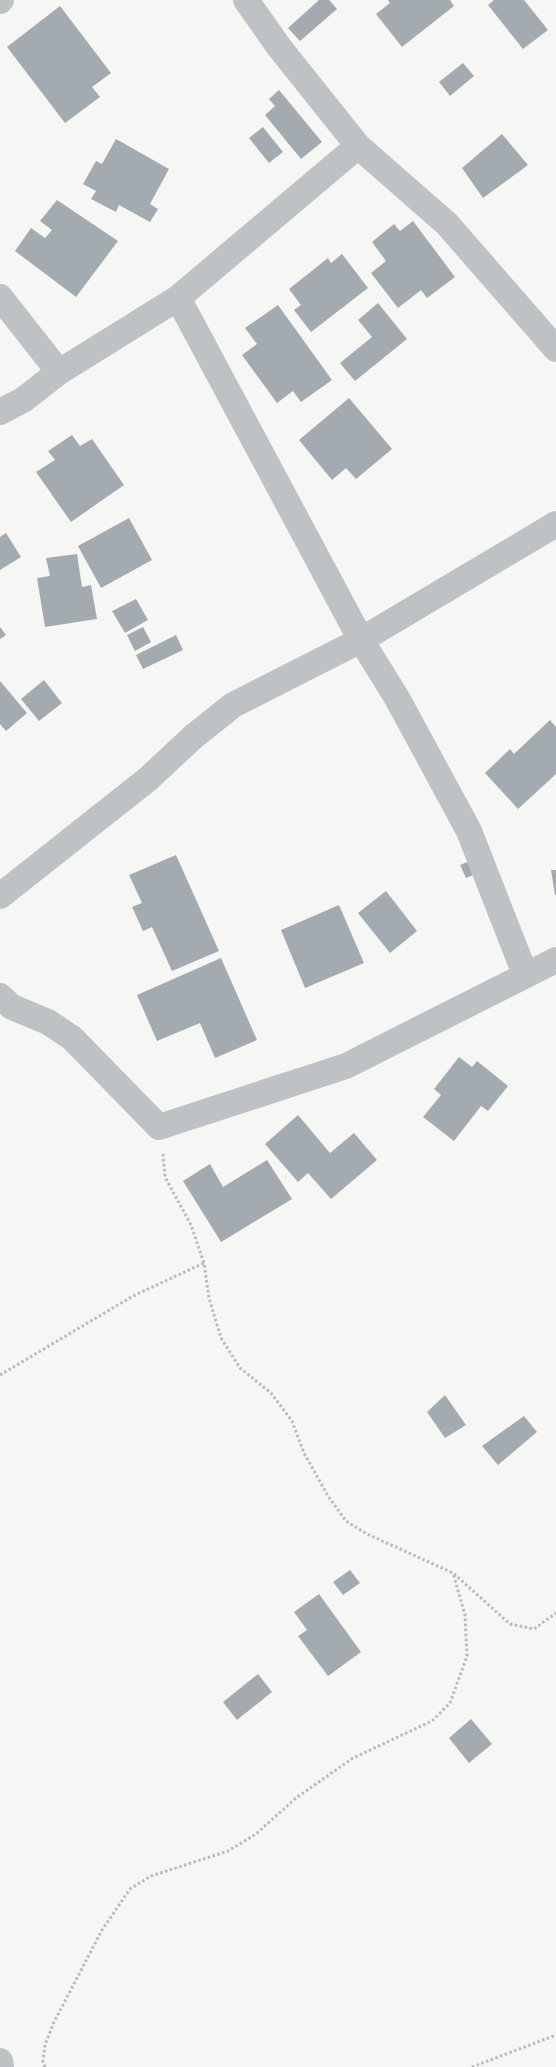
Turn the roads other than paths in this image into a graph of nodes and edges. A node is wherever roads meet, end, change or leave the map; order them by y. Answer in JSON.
{"nodes":[{"id":1,"x":246,"y":0,"type":"edge"},
{"id":2,"x":358,"y":146,"type":"junction"},
{"id":3,"x":0,"y":297,"type":"edge"},
{"id":4,"x":178,"y":298,"type":"junction"},
{"id":5,"x":556,"y":349,"type":"edge"},
{"id":6,"x":59,"y":372,"type":"junction"},
{"id":7,"x":0,"y":412,"type":"edge"},
{"id":8,"x":556,"y":524,"type":"edge"},
{"id":9,"x":362,"y":640,"type":"junction"},
{"id":10,"x":0,"y":896,"type":"edge"},
{"id":11,"x":556,"y":960,"type":"edge"},
{"id":12,"x":525,"y":974,"type":"junction"},
{"id":13,"x":0,"y":996,"type":"edge"},
{"id":14,"x":0,"y":2061,"type":"edge"},
{"id":15,"x":1,"y":2067,"type":"edge"}],
"edges":[{"from":1,"to":2,"type":"street"},
{"from":2,"to":4,"type":"street"},
{"from":2,"to":5,"type":"street"},
{"from":3,"to":6,"type":"street"},
{"from":4,"to":6,"type":"street"},
{"from":4,"to":9,"type":"street"},
{"from":6,"to":7,"type":"street"},
{"from":8,"to":9,"type":"street"},
{"from":9,"to":10,"type":"street"},
{"from":9,"to":12,"type":"street"},
{"from":11,"to":12,"type":"street"},
{"from":12,"to":13,"type":"street"},
{"from":14,"to":15,"type":"street"}]}
